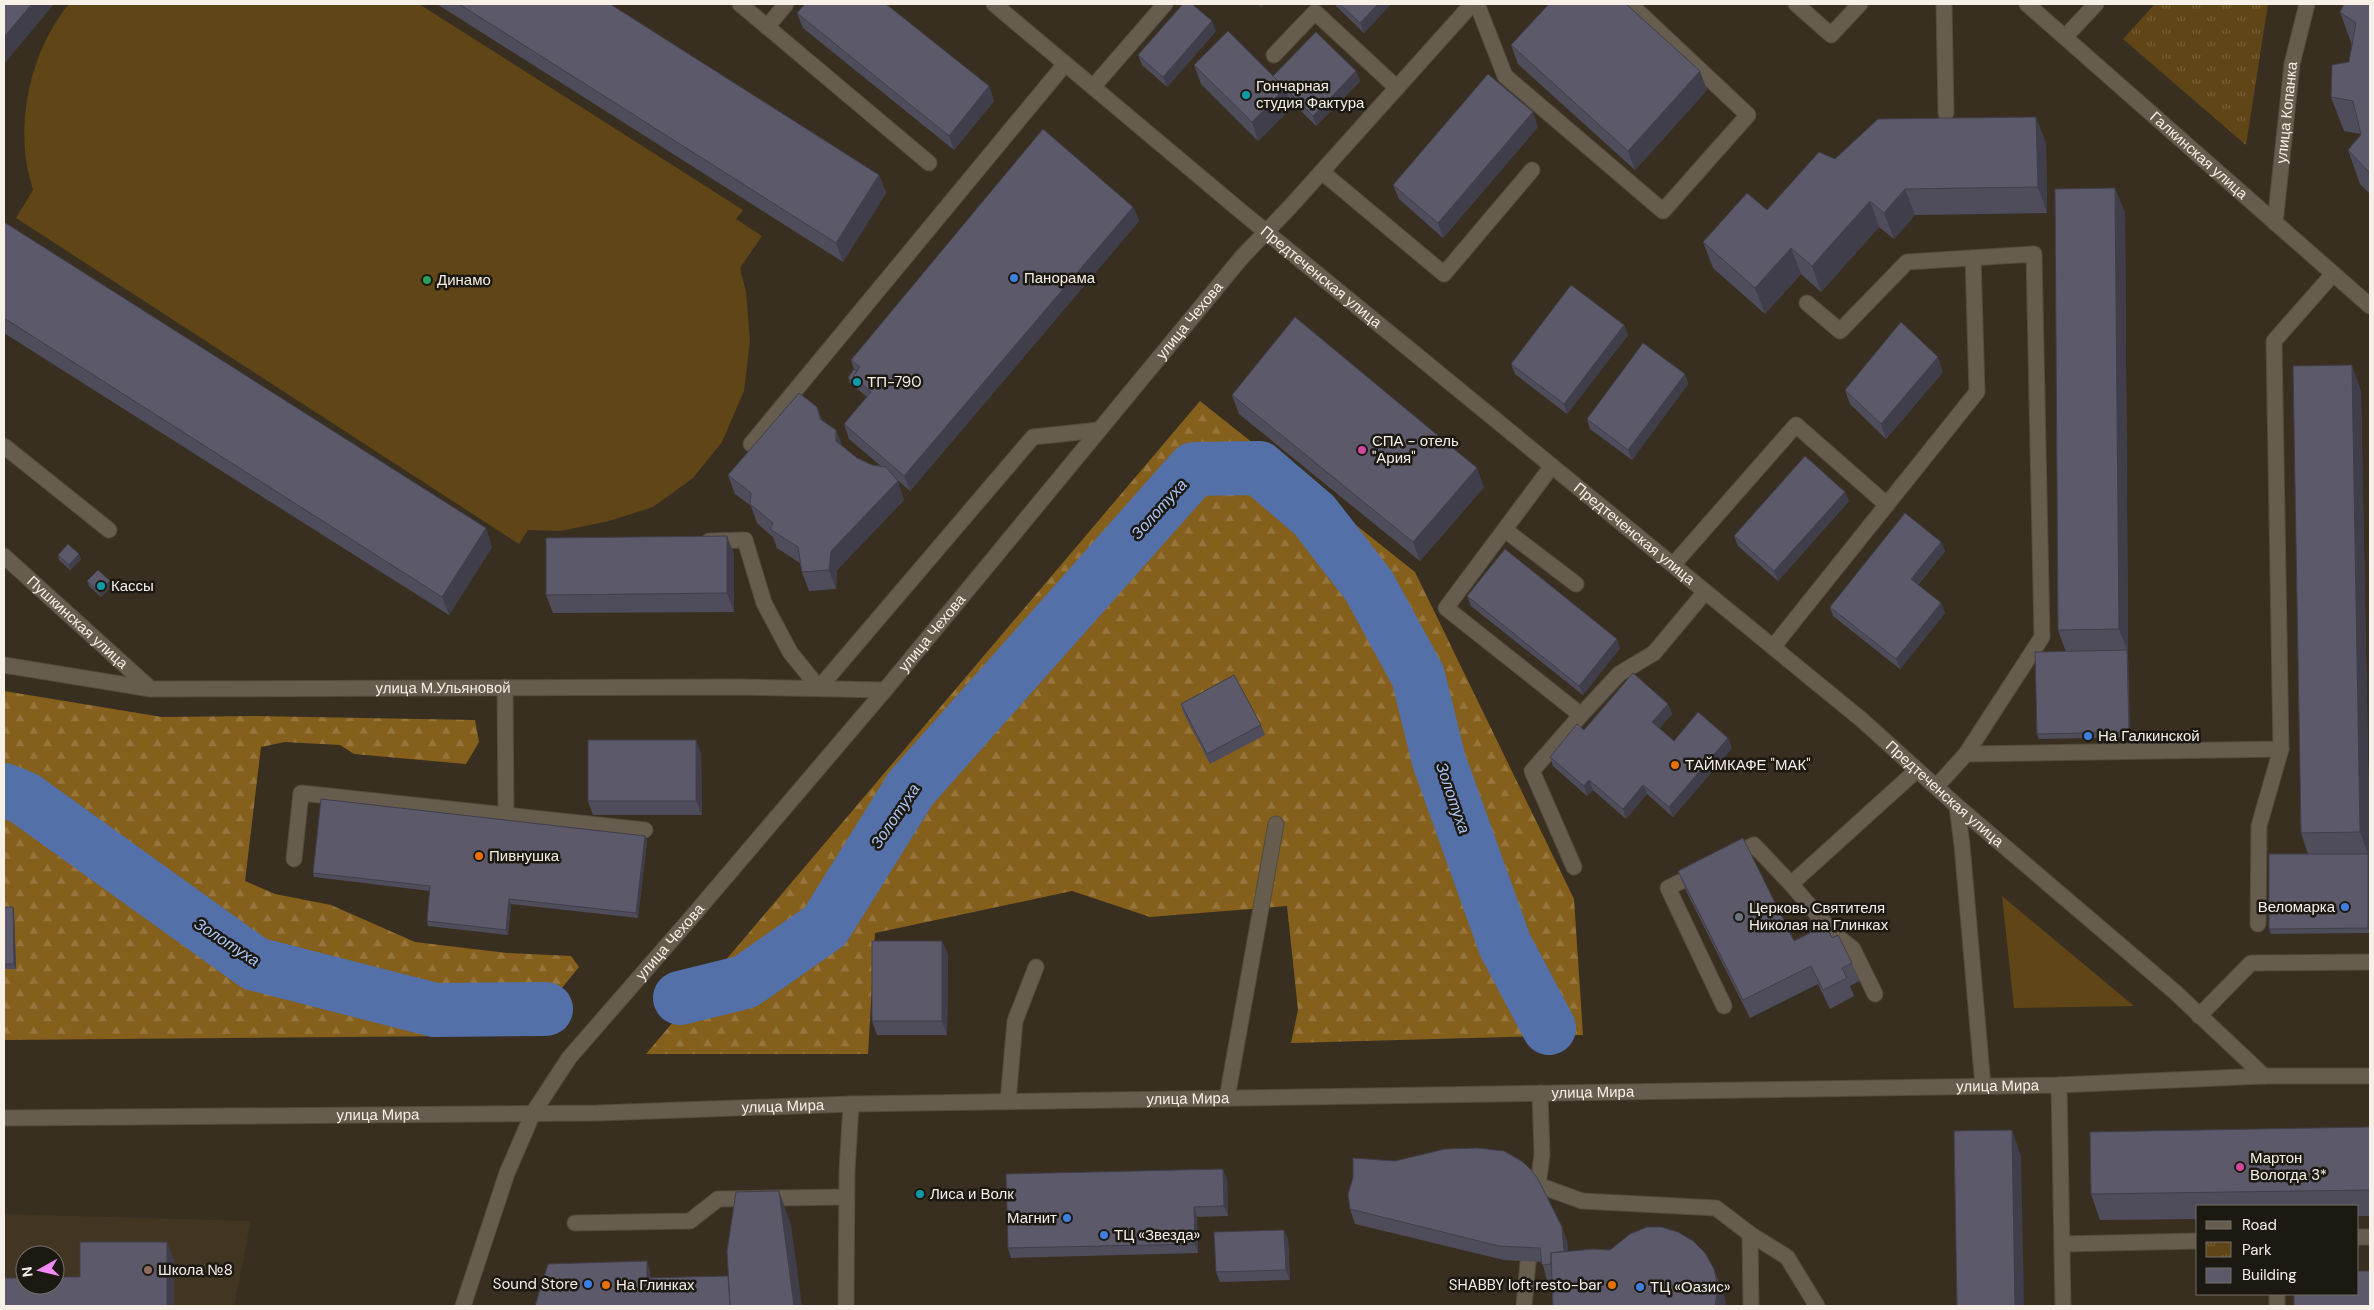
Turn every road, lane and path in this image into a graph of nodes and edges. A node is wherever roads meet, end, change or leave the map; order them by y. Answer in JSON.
{"nodes":[{"id":1,"x":740,"y":4,"type":"edge"},
{"id":2,"x":786,"y":4,"type":"edge"},
{"id":3,"x":994,"y":4,"type":"edge"},
{"id":4,"x":1165,"y":4,"type":"edge"},
{"id":5,"x":1472,"y":4,"type":"edge"},
{"id":6,"x":1477,"y":4,"type":"edge"},
{"id":7,"x":1630,"y":4,"type":"edge"},
{"id":8,"x":1796,"y":4,"type":"edge"},
{"id":9,"x":1860,"y":4,"type":"edge"},
{"id":10,"x":1944,"y":4,"type":"edge"},
{"id":11,"x":2028,"y":4,"type":"edge"},
{"id":12,"x":2096,"y":4,"type":"edge"},
{"id":13,"x":2307,"y":4,"type":"edge"},
{"id":14,"x":767,"y":26,"type":"junction"},
{"id":15,"x":2065,"y":37,"type":"junction"},
{"id":16,"x":1274,"y":55,"type":"dead end"},
{"id":17,"x":1065,"y":64,"type":"junction"},
{"id":18,"x":1092,"y":87,"type":"junction"},
{"id":19,"x":1397,"y":88,"type":"junction"},
{"id":20,"x":1946,"y":113,"type":"dead end"},
{"id":21,"x":929,"y":163,"type":"dead end"},
{"id":22,"x":1532,"y":170,"type":"dead end"},
{"id":23,"x":1322,"y":172,"type":"junction"},
{"id":24,"x":2276,"y":223,"type":"junction"},
{"id":25,"x":1267,"y":232,"type":"junction"},
{"id":26,"x":1974,"y":258,"type":"junction"},
{"id":27,"x":2333,"y":274,"type":"junction"},
{"id":28,"x":1807,"y":303,"type":"dead end"},
{"id":29,"x":2370,"y":306,"type":"edge"},
{"id":30,"x":1099,"y":430,"type":"junction"},
{"id":31,"x":751,"y":444,"type":"dead end"},
{"id":32,"x":4,"y":446,"type":"edge"},
{"id":33,"x":1552,"y":466,"type":"junction"},
{"id":34,"x":1887,"y":505,"type":"junction"},
{"id":35,"x":109,"y":530,"type":"dead end"},
{"id":36,"x":1505,"y":530,"type":"junction"},
{"id":37,"x":696,"y":541,"type":"edge"},
{"id":38,"x":4,"y":556,"type":"edge"},
{"id":39,"x":1673,"y":565,"type":"junction"},
{"id":40,"x":1576,"y":584,"type":"dead end"},
{"id":41,"x":1706,"y":592,"type":"junction"},
{"id":42,"x":1773,"y":647,"type":"junction"},
{"id":43,"x":4,"y":665,"type":"edge"},
{"id":44,"x":505,"y":687,"type":"junction"},
{"id":45,"x":819,"y":688,"type":"junction"},
{"id":46,"x":151,"y":689,"type":"junction"},
{"id":47,"x":884,"y":690,"type":"junction"},
{"id":48,"x":1581,"y":715,"type":"junction"},
{"id":49,"x":2281,"y":749,"type":"junction"},
{"id":50,"x":1966,"y":754,"type":"junction"},
{"id":51,"x":1917,"y":770,"type":"junction"},
{"id":52,"x":1936,"y":787,"type":"junction"},
{"id":53,"x":1957,"y":806,"type":"junction"},
{"id":54,"x":506,"y":815,"type":"junction"},
{"id":55,"x":1276,"y":824,"type":"dead end"},
{"id":56,"x":645,"y":830,"type":"dead end"},
{"id":57,"x":294,"y":859,"type":"dead end"},
{"id":58,"x":1574,"y":867,"type":"dead end"},
{"id":59,"x":1791,"y":884,"type":"junction"},
{"id":60,"x":2258,"y":924,"type":"dead end"},
{"id":61,"x":2370,"y":962,"type":"edge"},
{"id":62,"x":1036,"y":967,"type":"dead end"},
{"id":63,"x":1875,"y":994,"type":"dead end"},
{"id":64,"x":1724,"y":1006,"type":"dead end"},
{"id":65,"x":2199,"y":1016,"type":"junction"},
{"id":66,"x":2264,"y":1076,"type":"junction"},
{"id":67,"x":2370,"y":1076,"type":"edge"},
{"id":68,"x":2059,"y":1085,"type":"junction"},
{"id":69,"x":1983,"y":1086,"type":"junction"},
{"id":70,"x":1540,"y":1093,"type":"junction"},
{"id":71,"x":1226,"y":1098,"type":"junction"},
{"id":72,"x":1008,"y":1101,"type":"junction"},
{"id":73,"x":851,"y":1104,"type":"junction"},
{"id":74,"x":533,"y":1113,"type":"junction"},
{"id":75,"x":4,"y":1118,"type":"edge"},
{"id":76,"x":846,"y":1197,"type":"junction"},
{"id":77,"x":575,"y":1224,"type":"dead end"},
{"id":78,"x":1750,"y":1234,"type":"junction"},
{"id":79,"x":2196,"y":1241,"type":"edge"},
{"id":80,"x":2062,"y":1244,"type":"junction"},
{"id":81,"x":1528,"y":1262,"type":"edge"},
{"id":82,"x":463,"y":1306,"type":"edge"},
{"id":83,"x":846,"y":1306,"type":"edge"},
{"id":84,"x":1524,"y":1306,"type":"edge"},
{"id":85,"x":1752,"y":1306,"type":"edge"},
{"id":86,"x":1817,"y":1306,"type":"edge"},
{"id":87,"x":2062,"y":1306,"type":"edge"}],
"edges":[{"from":1,"to":14,"type":"street"},
{"from":2,"to":14,"type":"street"},
{"from":3,"to":17,"type":"street","name":"Предтеченская улица"},
{"from":4,"to":18,"type":"street"},
{"from":5,"to":19,"type":"street","name":"улица Чехова"},
{"from":6,"to":7,"type":"street"},
{"from":8,"to":9,"type":"street"},
{"from":10,"to":20,"type":"street"},
{"from":11,"to":15,"type":"street","name":"Галкинская улица"},
{"from":12,"to":15,"type":"street"},
{"from":13,"to":24,"type":"street","name":"улица Копанка"},
{"from":14,"to":21,"type":"street"},
{"from":15,"to":24,"type":"street","name":"Галкинская улица"},
{"from":16,"to":19,"type":"street"},
{"from":17,"to":18,"type":"street","name":"Предтеченская улица"},
{"from":17,"to":31,"type":"street"},
{"from":18,"to":25,"type":"street","name":"Предтеченская улица"},
{"from":19,"to":23,"type":"street","name":"улица Чехова"},
{"from":22,"to":23,"type":"street"},
{"from":23,"to":25,"type":"street","name":"улица Чехова"},
{"from":24,"to":27,"type":"street","name":"Галкинская улица"},
{"from":25,"to":30,"type":"street","name":"улица Чехова"},
{"from":25,"to":33,"type":"street","name":"Предтеченская улица"},
{"from":26,"to":28,"type":"street"},
{"from":26,"to":34,"type":"street"},
{"from":26,"to":50,"type":"street"},
{"from":27,"to":29,"type":"street","name":"Галкинская улица"},
{"from":27,"to":49,"type":"street"},
{"from":30,"to":45,"type":"street"},
{"from":30,"to":47,"type":"street","name":"улица Чехова"},
{"from":32,"to":35,"type":"street"},
{"from":33,"to":36,"type":"street"},
{"from":33,"to":39,"type":"street","name":"Предтеченская улица"},
{"from":34,"to":39,"type":"street"},
{"from":34,"to":42,"type":"street"},
{"from":36,"to":40,"type":"street"},
{"from":36,"to":48,"type":"street"},
{"from":37,"to":45,"type":"street"},
{"from":38,"to":46,"type":"street","name":"Пушкинская улица"},
{"from":39,"to":41,"type":"street","name":"Предтеченская улица"},
{"from":41,"to":42,"type":"street","name":"Предтеченская улица"},
{"from":41,"to":48,"type":"street"},
{"from":42,"to":51,"type":"street","name":"Предтеченская улица"},
{"from":43,"to":46,"type":"street","name":"улица М.Ульяновой"},
{"from":44,"to":45,"type":"street","name":"улица М.Ульяновой"},
{"from":44,"to":46,"type":"street","name":"улица М.Ульяновой"},
{"from":44,"to":54,"type":"street"},
{"from":45,"to":47,"type":"street","name":"улица М.Ульяновой"},
{"from":47,"to":74,"type":"street","name":"улица Чехова"},
{"from":48,"to":58,"type":"street"},
{"from":49,"to":50,"type":"street"},
{"from":49,"to":60,"type":"street"},
{"from":50,"to":52,"type":"street"},
{"from":51,"to":52,"type":"street","name":"Предтеченская улица"},
{"from":51,"to":59,"type":"street"},
{"from":52,"to":53,"type":"street","name":"Предтеченская улица"},
{"from":53,"to":65,"type":"street","name":"Предтеченская улица"},
{"from":53,"to":69,"type":"street"},
{"from":54,"to":56,"type":"street"},
{"from":54,"to":57,"type":"street"},
{"from":55,"to":71,"type":"street"},
{"from":59,"to":63,"type":"street"},
{"from":59,"to":64,"type":"street"},
{"from":61,"to":65,"type":"street"},
{"from":62,"to":72,"type":"street"},
{"from":65,"to":66,"type":"street","name":"Предтеченская улица"},
{"from":66,"to":67,"type":"street","name":"улица Мира"},
{"from":66,"to":68,"type":"street","name":"улица Мира"},
{"from":68,"to":69,"type":"street","name":"улица Мира"},
{"from":68,"to":80,"type":"street"},
{"from":69,"to":70,"type":"street","name":"улица Мира"},
{"from":70,"to":71,"type":"street","name":"улица Мира"},
{"from":70,"to":78,"type":"street"},
{"from":71,"to":72,"type":"street","name":"улица Мира"},
{"from":72,"to":73,"type":"street","name":"улица Мира"},
{"from":73,"to":74,"type":"street","name":"улица Мира"},
{"from":73,"to":76,"type":"street"},
{"from":74,"to":75,"type":"street","name":"улица Мира"},
{"from":74,"to":82,"type":"street","name":"улица Чехова"},
{"from":76,"to":77,"type":"street"},
{"from":76,"to":83,"type":"street"},
{"from":78,"to":85,"type":"street"},
{"from":78,"to":86,"type":"street"},
{"from":79,"to":80,"type":"street"},
{"from":80,"to":87,"type":"street"},
{"from":81,"to":84,"type":"street"}]}
